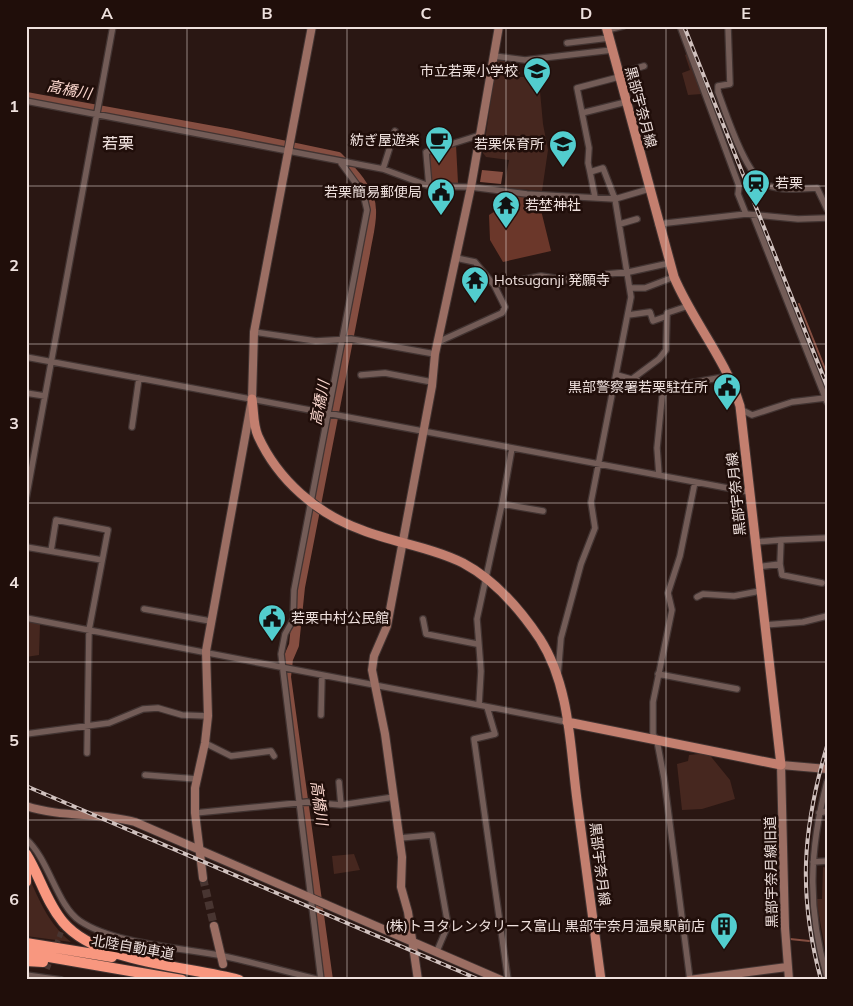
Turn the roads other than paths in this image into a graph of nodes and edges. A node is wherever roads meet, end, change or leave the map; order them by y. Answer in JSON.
{"nodes":[{"id":1,"x":113,"y":26,"type":"edge"},
{"id":2,"x":312,"y":26,"type":"edge"},
{"id":3,"x":499,"y":26,"type":"edge"},
{"id":4,"x":623,"y":26,"type":"edge"},
{"id":5,"x":680,"y":26,"type":"edge"},
{"id":6,"x":728,"y":26,"type":"edge"},
{"id":7,"x":607,"y":31,"type":"edge"},
{"id":8,"x":567,"y":43,"type":"dead end"},
{"id":9,"x":612,"y":50,"type":"junction"},
{"id":10,"x":494,"y":56,"type":"junction"},
{"id":11,"x":644,"y":66,"type":"dead end"},
{"id":12,"x":619,"y":75,"type":"junction"},
{"id":13,"x":26,"y":101,"type":"edge"},
{"id":14,"x":626,"y":102,"type":"junction"},
{"id":15,"x":582,"y":113,"type":"junction"},
{"id":16,"x":97,"y":115,"type":"junction"},
{"id":17,"x":394,"y":131,"type":"dead end"},
{"id":18,"x":480,"y":135,"type":"junction"},
{"id":19,"x":290,"y":153,"type":"junction"},
{"id":20,"x":341,"y":163,"type":"junction"},
{"id":21,"x":383,"y":169,"type":"junction"},
{"id":22,"x":590,"y":172,"type":"junction"},
{"id":23,"x":429,"y":186,"type":"junction"},
{"id":24,"x":471,"y":187,"type":"junction"},
{"id":25,"x":649,"y":189,"type":"junction"},
{"id":26,"x":595,"y":197,"type":"junction"},
{"id":27,"x":615,"y":198,"type":"junction"},
{"id":28,"x":827,"y":209,"type":"edge"},
{"id":29,"x":749,"y":214,"type":"junction"},
{"id":30,"x":827,"y":218,"type":"edge"},
{"id":31,"x":637,"y":219,"type":"dead end"},
{"id":32,"x":620,"y":224,"type":"junction"},
{"id":33,"x":658,"y":224,"type":"junction"},
{"id":34,"x":456,"y":258,"type":"junction"},
{"id":35,"x":670,"y":263,"type":"junction"},
{"id":36,"x":629,"y":272,"type":"junction"},
{"id":37,"x":674,"y":277,"type":"junction"},
{"id":38,"x":494,"y":285,"type":"junction"},
{"id":39,"x":632,"y":288,"type":"junction"},
{"id":40,"x":688,"y":306,"type":"junction"},
{"id":41,"x":628,"y":315,"type":"junction"},
{"id":42,"x":667,"y":316,"type":"junction"},
{"id":43,"x":254,"y":332,"type":"junction"},
{"id":44,"x":342,"y":339,"type":"junction"},
{"id":45,"x":438,"y":342,"type":"junction"},
{"id":46,"x":435,"y":354,"type":"junction"},
{"id":47,"x":26,"y":357,"type":"edge"},
{"id":48,"x":51,"y":362,"type":"junction"},
{"id":49,"x":361,"y":375,"type":"dead end"},
{"id":50,"x":618,"y":375,"type":"junction"},
{"id":51,"x":729,"y":376,"type":"junction"},
{"id":52,"x":139,"y":378,"type":"junction"},
{"id":53,"x":632,"y":379,"type":"junction"},
{"id":54,"x":432,"y":382,"type":"junction"},
{"id":55,"x":663,"y":388,"type":"junction"},
{"id":56,"x":26,"y":393,"type":"edge"},
{"id":57,"x":45,"y":396,"type":"junction"},
{"id":58,"x":252,"y":399,"type":"junction"},
{"id":59,"x":826,"y":400,"type":"edge"},
{"id":60,"x":740,"y":409,"type":"junction"},
{"id":61,"x":328,"y":414,"type":"junction"},
{"id":62,"x":132,"y":427,"type":"dead end"},
{"id":63,"x":424,"y":431,"type":"junction"},
{"id":64,"x":512,"y":448,"type":"junction"},
{"id":65,"x":600,"y":464,"type":"junction"},
{"id":66,"x":659,"y":475,"type":"junction"},
{"id":67,"x":694,"y":482,"type":"junction"},
{"id":68,"x":749,"y":492,"type":"junction"},
{"id":69,"x":26,"y":499,"type":"edge"},
{"id":70,"x":311,"y":502,"type":"junction"},
{"id":71,"x":502,"y":504,"type":"junction"},
{"id":72,"x":543,"y":511,"type":"dead end"},
{"id":73,"x":827,"y":538,"type":"edge"},
{"id":74,"x":781,"y":540,"type":"junction"},
{"id":75,"x":403,"y":542,"type":"junction"},
{"id":76,"x":754,"y":542,"type":"junction"},
{"id":77,"x":26,"y":547,"type":"edge"},
{"id":78,"x":51,"y":551,"type":"junction"},
{"id":79,"x":102,"y":560,"type":"junction"},
{"id":80,"x":780,"y":564,"type":"junction"},
{"id":81,"x":757,"y":567,"type":"junction"},
{"id":82,"x":486,"y":578,"type":"junction"},
{"id":83,"x":822,"y":583,"type":"dead end"},
{"id":84,"x":760,"y":591,"type":"junction"},
{"id":85,"x":697,"y":597,"type":"dead end"},
{"id":86,"x":144,"y":609,"type":"dead end"},
{"id":87,"x":827,"y":616,"type":"edge"},
{"id":88,"x":26,"y":618,"type":"edge"},
{"id":89,"x":424,"y":619,"type":"dead end"},
{"id":90,"x":210,"y":621,"type":"junction"},
{"id":91,"x":764,"y":625,"type":"junction"},
{"id":92,"x":89,"y":630,"type":"junction"},
{"id":93,"x":477,"y":644,"type":"junction"},
{"id":94,"x":206,"y":651,"type":"junction"},
{"id":95,"x":282,"y":668,"type":"junction"},
{"id":96,"x":658,"y":674,"type":"junction"},
{"id":97,"x":322,"y":675,"type":"junction"},
{"id":98,"x":558,"y":675,"type":"junction"},
{"id":99,"x":375,"y":685,"type":"junction"},
{"id":100,"x":737,"y":689,"type":"dead end"},
{"id":101,"x":479,"y":705,"type":"junction"},
{"id":102,"x":487,"y":707,"type":"junction"},
{"id":103,"x":321,"y":715,"type":"dead end"},
{"id":104,"x":208,"y":716,"type":"junction"},
{"id":105,"x":567,"y":722,"type":"junction"},
{"id":106,"x":88,"y":725,"type":"junction"},
{"id":107,"x":26,"y":734,"type":"edge"},
{"id":108,"x":657,"y":740,"type":"junction"},
{"id":109,"x":205,"y":742,"type":"junction"},
{"id":110,"x":87,"y":753,"type":"dead end"},
{"id":111,"x":274,"y":756,"type":"dead end"},
{"id":112,"x":781,"y":764,"type":"junction"},
{"id":113,"x":827,"y":769,"type":"edge"},
{"id":114,"x":145,"y":775,"type":"dead end"},
{"id":115,"x":197,"y":779,"type":"junction"},
{"id":116,"x":339,"y":782,"type":"dead end"},
{"id":117,"x":827,"y":782,"type":"edge"},
{"id":118,"x":394,"y":797,"type":"junction"},
{"id":119,"x":299,"y":802,"type":"junction"},
{"id":120,"x":341,"y":805,"type":"junction"},
{"id":121,"x":26,"y":806,"type":"edge"},
{"id":122,"x":827,"y":811,"type":"edge"},
{"id":123,"x":195,"y":813,"type":"junction"},
{"id":124,"x":819,"y":813,"type":"junction"},
{"id":125,"x":400,"y":838,"type":"junction"},
{"id":126,"x":26,"y":839,"type":"edge"},
{"id":127,"x":199,"y":848,"type":"junction"},
{"id":128,"x":26,"y":854,"type":"edge"},
{"id":129,"x":827,"y":861,"type":"edge"},
{"id":130,"x":812,"y":862,"type":"junction"},
{"id":131,"x":26,"y":874,"type":"edge"},
{"id":132,"x":203,"y":878,"type":"tunnel mouth"},
{"id":133,"x":26,"y":882,"type":"edge"},
{"id":134,"x":311,"y":896,"type":"junction"},
{"id":135,"x":70,"y":911,"type":"junction"},
{"id":136,"x":67,"y":919,"type":"tunnel mouth"},
{"id":137,"x":214,"y":926,"type":"tunnel mouth"},
{"id":138,"x":412,"y":940,"type":"junction"},
{"id":139,"x":26,"y":943,"type":"edge"},
{"id":140,"x":437,"y":951,"type":"junction"},
{"id":141,"x":26,"y":953,"type":"edge"},
{"id":142,"x":223,"y":960,"type":"junction"},
{"id":143,"x":26,"y":961,"type":"edge"},
{"id":144,"x":787,"y":967,"type":"junction"},
{"id":145,"x":47,"y":969,"type":"tunnel mouth"},
{"id":146,"x":26,"y":975,"type":"edge"},
{"id":147,"x":160,"y":976,"type":"junction"},
{"id":148,"x":827,"y":977,"type":"edge"},
{"id":149,"x":42,"y":978,"type":"edge"},
{"id":150,"x":61,"y":980,"type":"edge"},
{"id":151,"x":182,"y":980,"type":"edge"},
{"id":152,"x":237,"y":980,"type":"edge"},
{"id":153,"x":320,"y":980,"type":"edge"},
{"id":154,"x":418,"y":980,"type":"edge"},
{"id":155,"x":501,"y":980,"type":"edge"},
{"id":156,"x":508,"y":980,"type":"edge"},
{"id":157,"x":601,"y":980,"type":"edge"},
{"id":158,"x":690,"y":980,"type":"edge"},
{"id":159,"x":788,"y":980,"type":"edge"}],
"edges":[{"from":1,"to":16,"type":"street"},
{"from":2,"to":19,"type":"street"},
{"from":3,"to":10,"type":"street"},
{"from":4,"to":7,"type":"street"},
{"from":5,"to":29,"type":"street"},
{"from":6,"to":28,"type":"street"},
{"from":7,"to":8,"type":"street"},
{"from":7,"to":9,"type":"main road","name":"黒部宇奈月線"},
{"from":9,"to":10,"type":"street"},
{"from":9,"to":12,"type":"main road","name":"黒部宇奈月線"},
{"from":10,"to":18,"type":"street"},
{"from":11,"to":12,"type":"street"},
{"from":12,"to":14,"type":"main road","name":"黒部宇奈月線"},
{"from":12,"to":15,"type":"street"},
{"from":13,"to":16,"type":"street"},
{"from":14,"to":15,"type":"street"},
{"from":14,"to":25,"type":"main road","name":"黒部宇奈月線"},
{"from":15,"to":22,"type":"street"},
{"from":16,"to":19,"type":"street"},
{"from":16,"to":48,"type":"street"},
{"from":17,"to":21,"type":"street"},
{"from":18,"to":23,"type":"street"},
{"from":18,"to":24,"type":"street"},
{"from":19,"to":20,"type":"street"},
{"from":19,"to":43,"type":"street"},
{"from":20,"to":21,"type":"street"},
{"from":20,"to":44,"type":"street"},
{"from":21,"to":23,"type":"street"},
{"from":22,"to":26,"type":"street"},
{"from":22,"to":27,"type":"street"},
{"from":23,"to":24,"type":"street"},
{"from":24,"to":26,"type":"street"},
{"from":24,"to":34,"type":"street"},
{"from":25,"to":27,"type":"street"},
{"from":25,"to":33,"type":"main road","name":"黒部宇奈月線"},
{"from":26,"to":27,"type":"street"},
{"from":27,"to":32,"type":"street"},
{"from":29,"to":30,"type":"street"},
{"from":29,"to":33,"type":"street"},
{"from":29,"to":59,"type":"street"},
{"from":31,"to":32,"type":"street"},
{"from":32,"to":36,"type":"street"},
{"from":33,"to":35,"type":"main road","name":"黒部宇奈月線"},
{"from":34,"to":38,"type":"street"},
{"from":34,"to":45,"type":"street"},
{"from":35,"to":36,"type":"street"},
{"from":35,"to":37,"type":"main road","name":"黒部宇奈月線"},
{"from":36,"to":38,"type":"street"},
{"from":36,"to":39,"type":"street"},
{"from":37,"to":39,"type":"street"},
{"from":37,"to":40,"type":"main road","name":"黒部宇奈月線"},
{"from":38,"to":45,"type":"street"},
{"from":39,"to":41,"type":"street"},
{"from":40,"to":42,"type":"street"},
{"from":40,"to":51,"type":"main road","name":"黒部宇奈月線"},
{"from":41,"to":42,"type":"street"},
{"from":41,"to":50,"type":"street"},
{"from":42,"to":53,"type":"street"},
{"from":43,"to":44,"type":"street"},
{"from":43,"to":58,"type":"street"},
{"from":44,"to":46,"type":"street"},
{"from":44,"to":61,"type":"street"},
{"from":45,"to":46,"type":"street"},
{"from":46,"to":54,"type":"street"},
{"from":47,"to":48,"type":"street"},
{"from":48,"to":52,"type":"street"},
{"from":48,"to":57,"type":"street"},
{"from":49,"to":54,"type":"street"},
{"from":50,"to":53,"type":"street"},
{"from":50,"to":65,"type":"street"},
{"from":51,"to":55,"type":"street"},
{"from":51,"to":60,"type":"main road","name":"黒部宇奈月線"},
{"from":52,"to":58,"type":"street"},
{"from":52,"to":62,"type":"street"},
{"from":53,"to":55,"type":"street"},
{"from":54,"to":63,"type":"street"},
{"from":55,"to":66,"type":"street"},
{"from":56,"to":57,"type":"street"},
{"from":57,"to":69,"type":"street"},
{"from":58,"to":61,"type":"street"},
{"from":58,"to":70,"type":"main road","name":"黒部宇奈月線"},
{"from":58,"to":90,"type":"street"},
{"from":59,"to":60,"type":"street"},
{"from":60,"to":68,"type":"main road","name":"黒部宇奈月線"},
{"from":61,"to":63,"type":"street"},
{"from":61,"to":70,"type":"street"},
{"from":63,"to":64,"type":"street"},
{"from":63,"to":75,"type":"street"},
{"from":64,"to":65,"type":"street"},
{"from":64,"to":71,"type":"street"},
{"from":65,"to":66,"type":"street"},
{"from":65,"to":98,"type":"street"},
{"from":66,"to":67,"type":"street"},
{"from":67,"to":68,"type":"street"},
{"from":67,"to":96,"type":"street"},
{"from":68,"to":76,"type":"main road","name":"黒部宇奈月線"},
{"from":70,"to":75,"type":"main road","name":"黒部宇奈月線"},
{"from":70,"to":95,"type":"street"},
{"from":71,"to":72,"type":"street"},
{"from":71,"to":82,"type":"street"},
{"from":73,"to":74,"type":"street"},
{"from":74,"to":76,"type":"street"},
{"from":74,"to":80,"type":"street"},
{"from":75,"to":82,"type":"main road","name":"黒部宇奈月線"},
{"from":75,"to":99,"type":"street"},
{"from":76,"to":81,"type":"main road","name":"黒部宇奈月線"},
{"from":77,"to":78,"type":"street"},
{"from":78,"to":79,"type":"street"},
{"from":78,"to":79,"type":"street"},
{"from":79,"to":92,"type":"street"},
{"from":80,"to":81,"type":"street"},
{"from":80,"to":83,"type":"street"},
{"from":81,"to":84,"type":"main road","name":"黒部宇奈月線"},
{"from":82,"to":93,"type":"street"},
{"from":82,"to":98,"type":"main road","name":"黒部宇奈月線"},
{"from":84,"to":85,"type":"street"},
{"from":84,"to":91,"type":"main road","name":"黒部宇奈月線"},
{"from":86,"to":90,"type":"street"},
{"from":87,"to":91,"type":"street"},
{"from":88,"to":92,"type":"street"},
{"from":89,"to":93,"type":"street"},
{"from":90,"to":94,"type":"street"},
{"from":91,"to":112,"type":"main road","name":"黒部宇奈月線"},
{"from":92,"to":94,"type":"street"},
{"from":92,"to":106,"type":"street"},
{"from":93,"to":101,"type":"street"},
{"from":94,"to":95,"type":"street"},
{"from":94,"to":104,"type":"street"},
{"from":95,"to":97,"type":"street"},
{"from":95,"to":119,"type":"street"},
{"from":96,"to":100,"type":"street"},
{"from":96,"to":108,"type":"street"},
{"from":97,"to":99,"type":"street"},
{"from":97,"to":103,"type":"street"},
{"from":98,"to":105,"type":"main road","name":"黒部宇奈月線"},
{"from":99,"to":101,"type":"street"},
{"from":99,"to":118,"type":"street"},
{"from":101,"to":102,"type":"street"},
{"from":102,"to":105,"type":"street"},
{"from":102,"to":156,"type":"street"},
{"from":104,"to":106,"type":"street"},
{"from":104,"to":109,"type":"street"},
{"from":105,"to":108,"type":"main road"},
{"from":105,"to":157,"type":"main road","name":"黒部宇奈月線"},
{"from":106,"to":107,"type":"street"},
{"from":106,"to":110,"type":"street"},
{"from":108,"to":112,"type":"main road"},
{"from":108,"to":158,"type":"street"},
{"from":109,"to":111,"type":"street"},
{"from":109,"to":115,"type":"street"},
{"from":112,"to":113,"type":"street"},
{"from":112,"to":144,"type":"street","name":"黒部宇奈月線旧道"},
{"from":114,"to":115,"type":"street"},
{"from":115,"to":123,"type":"street"},
{"from":116,"to":120,"type":"street"},
{"from":117,"to":124,"type":"street"},
{"from":118,"to":120,"type":"street"},
{"from":118,"to":125,"type":"street"},
{"from":119,"to":120,"type":"street"},
{"from":119,"to":123,"type":"street"},
{"from":119,"to":134,"type":"street"},
{"from":121,"to":127,"type":"street"},
{"from":122,"to":124,"type":"street"},
{"from":123,"to":127,"type":"street"},
{"from":124,"to":130,"type":"street"},
{"from":125,"to":138,"type":"street"},
{"from":125,"to":140,"type":"street"},
{"from":126,"to":135,"type":"street"},
{"from":127,"to":132,"type":"street"},
{"from":127,"to":134,"type":"street"},
{"from":128,"to":152,"type":"highway"},
{"from":129,"to":130,"type":"street"},
{"from":130,"to":148,"type":"street"},
{"from":131,"to":133,"type":"highway"},
{"from":134,"to":138,"type":"street"},
{"from":134,"to":153,"type":"street"},
{"from":135,"to":136,"type":"street"},
{"from":135,"to":142,"type":"street"},
{"from":137,"to":142,"type":"street"},
{"from":138,"to":140,"type":"street"},
{"from":138,"to":154,"type":"street"},
{"from":139,"to":152,"type":"highway","name":"北陸自動車道"},
{"from":140,"to":155,"type":"street"},
{"from":141,"to":147,"type":"highway","name":"北陸自動車道"},
{"from":142,"to":153,"type":"street"},
{"from":143,"to":147,"type":"highway"},
{"from":144,"to":158,"type":"street"},
{"from":144,"to":159,"type":"street","name":"黒部宇奈月線旧道"},
{"from":145,"to":149,"type":"street"},
{"from":146,"to":149,"type":"street"},
{"from":147,"to":151,"type":"highway","name":"北陸自動車道"},
{"from":149,"to":150,"type":"street"}]}
